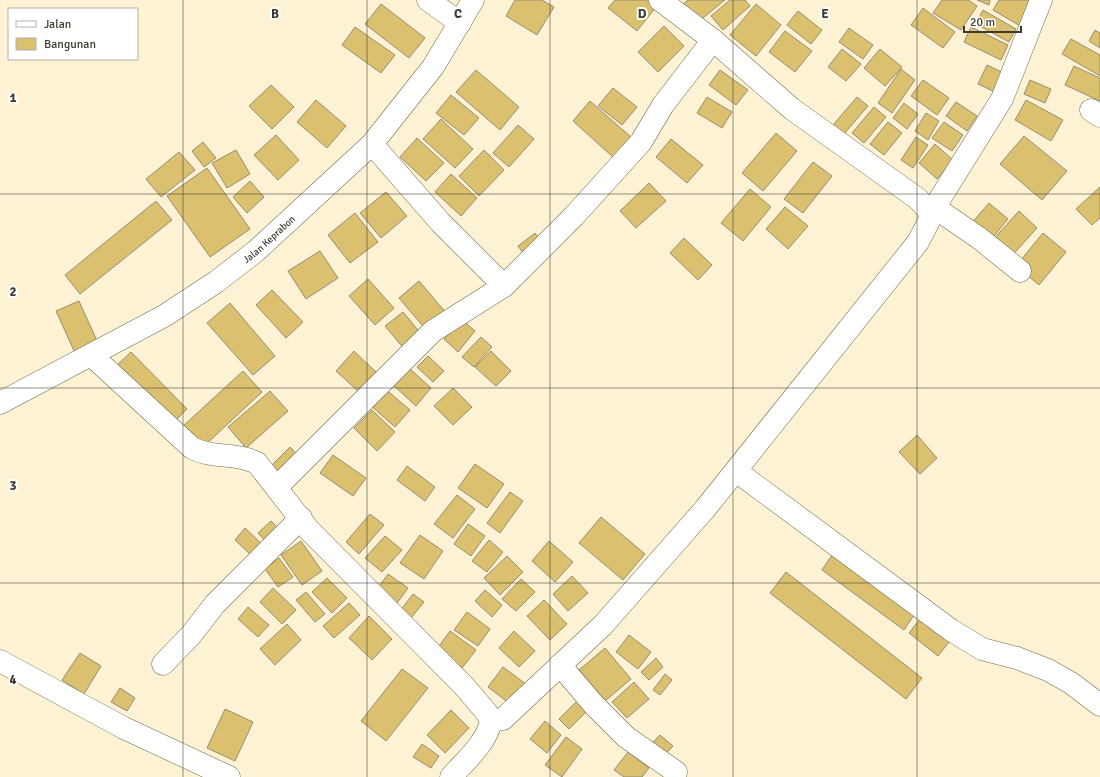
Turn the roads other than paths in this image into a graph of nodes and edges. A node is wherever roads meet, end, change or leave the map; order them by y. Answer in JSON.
{"nodes":[{"id":1,"x":428,"y":0,"type":"edge"},
{"id":2,"x":472,"y":0,"type":"edge"},
{"id":3,"x":660,"y":0,"type":"edge"},
{"id":4,"x":1041,"y":0,"type":"edge"},
{"id":5,"x":460,"y":23,"type":"junction"},
{"id":6,"x":712,"y":40,"type":"junction"},
{"id":7,"x":372,"y":144,"type":"junction"},
{"id":8,"x":932,"y":210,"type":"junction"},
{"id":9,"x":1020,"y":272,"type":"dead end"},
{"id":10,"x":504,"y":286,"type":"junction"},
{"id":11,"x":91,"y":355,"type":"junction"},
{"id":12,"x":0,"y":403,"type":"edge"},
{"id":13,"x":736,"y":471,"type":"junction"},
{"id":14,"x":277,"y":487,"type":"junction"},
{"id":15,"x":300,"y":518,"type":"junction"},
{"id":16,"x":0,"y":660,"type":"edge"},
{"id":17,"x":162,"y":664,"type":"dead end"},
{"id":18,"x":560,"y":665,"type":"junction"},
{"id":19,"x":1100,"y":705,"type":"edge"},
{"id":20,"x":491,"y":721,"type":"junction"},
{"id":21,"x":676,"y":772,"type":"dead end"},
{"id":22,"x":229,"y":777,"type":"edge"},
{"id":23,"x":451,"y":777,"type":"edge"}],
"edges":[{"from":1,"to":5,"type":"street"},
{"from":2,"to":5,"type":"street","name":"Jalan Keprabon"},
{"from":3,"to":6,"type":"street"},
{"from":4,"to":8,"type":"street"},
{"from":5,"to":7,"type":"street","name":"Jalan Keprabon"},
{"from":6,"to":8,"type":"street"},
{"from":6,"to":10,"type":"street"},
{"from":7,"to":10,"type":"street"},
{"from":7,"to":11,"type":"street","name":"Jalan Keprabon"},
{"from":8,"to":9,"type":"street"},
{"from":8,"to":13,"type":"street"},
{"from":10,"to":14,"type":"street"},
{"from":11,"to":12,"type":"street","name":"Jalan Keprabon"},
{"from":11,"to":14,"type":"street"},
{"from":13,"to":18,"type":"street"},
{"from":13,"to":19,"type":"street"},
{"from":14,"to":15,"type":"street"},
{"from":15,"to":17,"type":"street"},
{"from":15,"to":20,"type":"street"},
{"from":16,"to":22,"type":"street"},
{"from":18,"to":20,"type":"street"},
{"from":18,"to":21,"type":"street"},
{"from":20,"to":23,"type":"street"}]}
